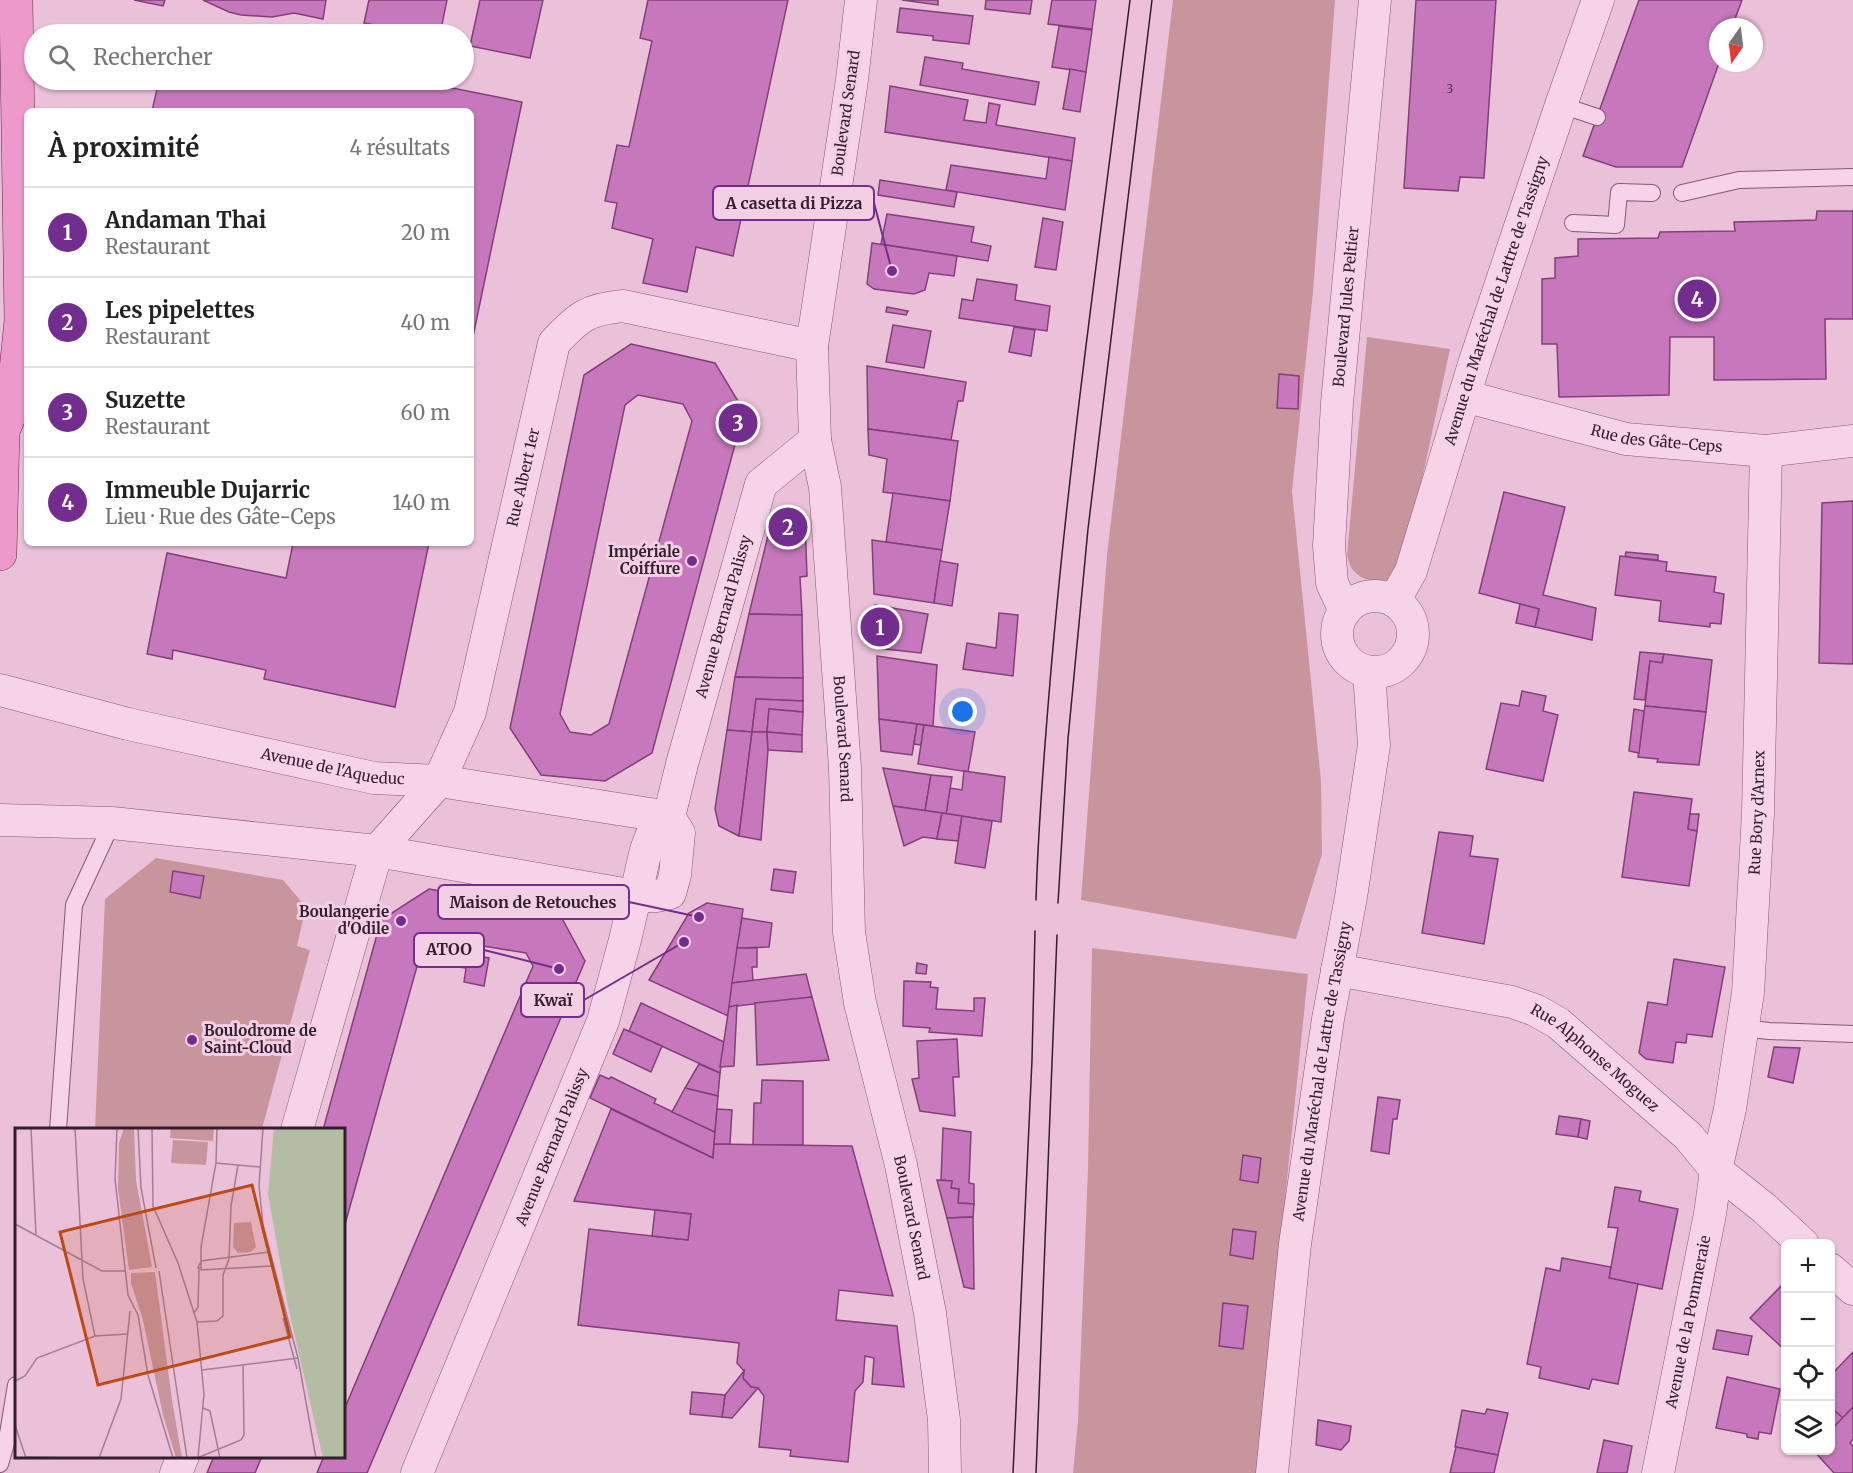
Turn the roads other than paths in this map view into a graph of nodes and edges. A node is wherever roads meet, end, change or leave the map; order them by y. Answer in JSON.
{"nodes":[{"id":1,"x":16,"y":0,"type":"edge"},
{"id":2,"x":861,"y":0,"type":"edge"},
{"id":3,"x":1375,"y":0,"type":"edge"},
{"id":4,"x":1598,"y":0,"type":"edge"},
{"id":5,"x":1560,"y":105,"type":"junction"},
{"id":6,"x":1597,"y":117,"type":"dead end"},
{"id":7,"x":1853,"y":177,"type":"edge"},
{"id":8,"x":1652,"y":193,"type":"dead end"},
{"id":9,"x":1682,"y":193,"type":"dead end"},
{"id":10,"x":1573,"y":223,"type":"dead end"},
{"id":11,"x":812,"y":346,"type":"junction"},
{"id":12,"x":1464,"y":396,"type":"junction"},
{"id":13,"x":0,"y":400,"type":"edge"},
{"id":14,"x":3,"y":431,"type":"junction"},
{"id":15,"x":815,"y":440,"type":"junction"},
{"id":16,"x":1853,"y":441,"type":"edge"},
{"id":17,"x":1766,"y":452,"type":"junction"},
{"id":18,"x":0,"y":554,"type":"edge"},
{"id":19,"x":1394,"y":601,"type":"junction"},
{"id":20,"x":1345,"y":611,"type":"junction"},
{"id":21,"x":1369,"y":672,"type":"junction"},
{"id":22,"x":0,"y":690,"type":"edge"},
{"id":23,"x":439,"y":781,"type":"junction"},
{"id":24,"x":669,"y":817,"type":"junction"},
{"id":25,"x":0,"y":820,"type":"edge"},
{"id":26,"x":112,"y":823,"type":"junction"},
{"id":27,"x":377,"y":851,"type":"junction"},
{"id":28,"x":635,"y":896,"type":"junction"},
{"id":29,"x":1337,"y":970,"type":"junction"},
{"id":30,"x":1743,"y":1028,"type":"junction"},
{"id":31,"x":1853,"y":1034,"type":"edge"},
{"id":32,"x":58,"y":1128,"type":"edge"},
{"id":33,"x":298,"y":1128,"type":"edge"},
{"id":34,"x":1716,"y":1170,"type":"junction"},
{"id":35,"x":1798,"y":1239,"type":"edge"},
{"id":36,"x":1835,"y":1273,"type":"edge"},
{"id":37,"x":1853,"y":1289,"type":"edge"},
{"id":38,"x":15,"y":1391,"type":"edge"},
{"id":39,"x":182,"y":1458,"type":"edge"},
{"id":40,"x":0,"y":1464,"type":"edge"},
{"id":41,"x":176,"y":1473,"type":"edge"},
{"id":42,"x":417,"y":1473,"type":"edge"},
{"id":43,"x":945,"y":1473,"type":"edge"},
{"id":44,"x":1272,"y":1473,"type":"edge"},
{"id":45,"x":1658,"y":1473,"type":"edge"}],
"edges":[{"from":1,"to":14,"type":"main road"},
{"from":2,"to":11,"type":"street","name":"Boulevard Senard"},
{"from":3,"to":20,"type":"street","name":"Boulevard Jules Peltier"},
{"from":4,"to":5,"type":"street","name":"Avenue du Maréchal de Lattre de Tassigny"},
{"from":5,"to":6,"type":"lane"},
{"from":5,"to":12,"type":"street","name":"Avenue du Maréchal de Lattre de Tassigny"},
{"from":7,"to":9,"type":"lane"},
{"from":8,"to":10,"type":"lane"},
{"from":11,"to":15,"type":"street","name":"Boulevard Senard"},
{"from":11,"to":23,"type":"street","name":"Rue Albert 1er"},
{"from":12,"to":17,"type":"street","name":"Rue des Gâte-Ceps"},
{"from":12,"to":19,"type":"street","name":"Avenue du Maréchal de Lattre de Tassigny"},
{"from":13,"to":14,"type":"main road"},
{"from":14,"to":18,"type":"main road"},
{"from":15,"to":24,"type":"street","name":"Avenue Bernard Palissy"},
{"from":15,"to":43,"type":"street","name":"Boulevard Senard"},
{"from":16,"to":17,"type":"street","name":"Rue des Gâte-Ceps"},
{"from":17,"to":30,"type":"street","name":"Rue Bory d'Arnex"},
{"from":19,"to":20,"type":"street"},
{"from":19,"to":21,"type":"street"},
{"from":20,"to":21,"type":"street"},
{"from":21,"to":29,"type":"street","name":"Avenue du Maréchal de Lattre de Tassigny"},
{"from":22,"to":23,"type":"street","name":"Avenue de l'Aqueduc"},
{"from":23,"to":24,"type":"street","name":"Avenue de l'Aqueduc"},
{"from":23,"to":27,"type":"street","name":"Rue Albert 1er"},
{"from":24,"to":28,"type":"street","name":"Avenue Bernard Palissy"},
{"from":24,"to":28,"type":"street"},
{"from":25,"to":26,"type":"street"},
{"from":26,"to":27,"type":"street"},
{"from":26,"to":32,"type":"lane"},
{"from":27,"to":28,"type":"street"},
{"from":27,"to":33,"type":"street"},
{"from":28,"to":42,"type":"street","name":"Avenue Bernard Palissy"},
{"from":29,"to":34,"type":"street","name":"Rue Alphonse Moguez"},
{"from":29,"to":44,"type":"street","name":"Avenue du Maréchal de Lattre de Tassigny"},
{"from":30,"to":31,"type":"lane"},
{"from":30,"to":34,"type":"street","name":"Rue Bory d'Arnex"},
{"from":34,"to":35,"type":"street","name":"Rue Alphonse Moguez"},
{"from":34,"to":45,"type":"street","name":"Avenue de la Pommeraie"},
{"from":36,"to":37,"type":"street"},
{"from":38,"to":40,"type":"lane"},
{"from":39,"to":41,"type":"street"}]}
